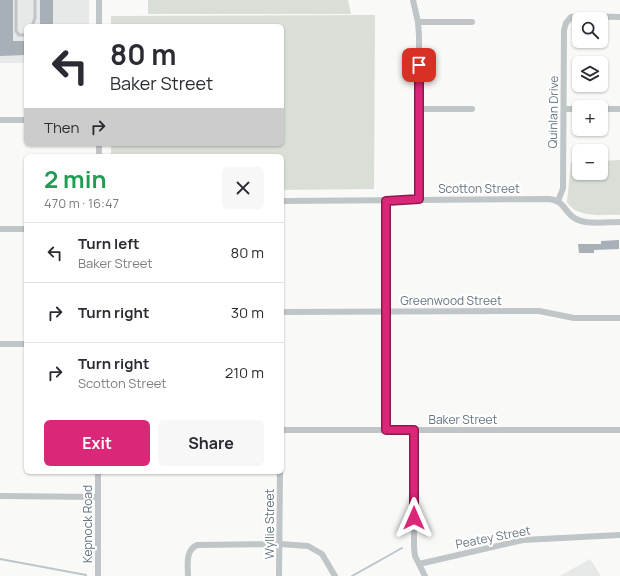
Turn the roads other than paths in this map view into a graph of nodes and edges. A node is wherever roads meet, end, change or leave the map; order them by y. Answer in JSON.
{"nodes":[{"id":1,"x":16,"y":0,"type":"edge"},
{"id":2,"x":35,"y":0,"type":"edge"},
{"id":3,"x":99,"y":0,"type":"edge"},
{"id":4,"x":413,"y":0,"type":"edge"},
{"id":5,"x":620,"y":17,"type":"edge"},
{"id":6,"x":418,"y":22,"type":"junction"},
{"id":7,"x":472,"y":22,"type":"dead end"},
{"id":8,"x":33,"y":24,"type":"edge"},
{"id":9,"x":99,"y":24,"type":"edge"},
{"id":10,"x":24,"y":35,"type":"edge"},
{"id":11,"x":472,"y":108,"type":"dead end"},
{"id":12,"x":419,"y":109,"type":"junction"},
{"id":13,"x":564,"y":109,"type":"junction"},
{"id":14,"x":572,"y":109,"type":"edge"},
{"id":15,"x":608,"y":109,"type":"edge"},
{"id":16,"x":620,"y":109,"type":"edge"},
{"id":17,"x":0,"y":120,"type":"edge"},
{"id":18,"x":24,"y":120,"type":"edge"},
{"id":19,"x":419,"y":199,"type":"junction"},
{"id":20,"x":284,"y":201,"type":"edge"},
{"id":21,"x":386,"y":201,"type":"junction"},
{"id":22,"x":558,"y":201,"type":"junction"},
{"id":23,"x":620,"y":222,"type":"edge"},
{"id":24,"x":0,"y":229,"type":"edge"},
{"id":25,"x":24,"y":229,"type":"edge"},
{"id":26,"x":386,"y":311,"type":"junction"},
{"id":27,"x":284,"y":312,"type":"edge"},
{"id":28,"x":620,"y":318,"type":"edge"},
{"id":29,"x":0,"y":344,"type":"edge"},
{"id":30,"x":24,"y":344,"type":"edge"},
{"id":31,"x":284,"y":430,"type":"edge"},
{"id":32,"x":386,"y":430,"type":"junction"},
{"id":33,"x":414,"y":430,"type":"junction"},
{"id":34,"x":620,"y":430,"type":"edge"},
{"id":35,"x":98,"y":474,"type":"edge"},
{"id":36,"x":280,"y":474,"type":"edge"},
{"id":37,"x":0,"y":496,"type":"edge"},
{"id":38,"x":98,"y":497,"type":"junction"},
{"id":39,"x":620,"y":535,"type":"edge"},
{"id":40,"x":280,"y":544,"type":"junction"},
{"id":41,"x":419,"y":564,"type":"junction"},
{"id":42,"x":98,"y":576,"type":"edge"},
{"id":43,"x":188,"y":576,"type":"edge"},
{"id":44,"x":279,"y":576,"type":"edge"},
{"id":45,"x":335,"y":576,"type":"edge"},
{"id":46,"x":425,"y":576,"type":"edge"}],
"edges":[{"from":1,"to":10,"type":"lane"},
{"from":2,"to":8,"type":"lane"},
{"from":3,"to":9,"type":"street"},
{"from":4,"to":6,"type":"street"},
{"from":5,"to":13,"type":"street","name":"Quinlan Drive"},
{"from":6,"to":7,"type":"street"},
{"from":6,"to":12,"type":"street"},
{"from":11,"to":12,"type":"street"},
{"from":12,"to":19,"type":"street"},
{"from":13,"to":14,"type":"street"},
{"from":13,"to":22,"type":"street","name":"Quinlan Drive"},
{"from":15,"to":16,"type":"street"},
{"from":17,"to":18,"type":"street"},
{"from":19,"to":21,"type":"street","name":"Scotton Street"},
{"from":19,"to":22,"type":"street","name":"Scotton Street"},
{"from":20,"to":21,"type":"street","name":"Scotton Street"},
{"from":21,"to":26,"type":"street"},
{"from":22,"to":23,"type":"street"},
{"from":24,"to":25,"type":"street"},
{"from":26,"to":27,"type":"street","name":"Greenwood Street"},
{"from":26,"to":28,"type":"street","name":"Greenwood Street"},
{"from":26,"to":32,"type":"street"},
{"from":29,"to":30,"type":"street"},
{"from":31,"to":32,"type":"street","name":"Baker Street"},
{"from":32,"to":33,"type":"street","name":"Baker Street"},
{"from":33,"to":34,"type":"street","name":"Baker Street"},
{"from":33,"to":41,"type":"street"},
{"from":35,"to":38,"type":"street","name":"Kepnock Road"},
{"from":36,"to":40,"type":"street","name":"Wyllie Street"},
{"from":37,"to":38,"type":"street"},
{"from":38,"to":42,"type":"street","name":"Kepnock Road"},
{"from":39,"to":41,"type":"street","name":"Peatey Street"},
{"from":40,"to":43,"type":"street"},
{"from":40,"to":44,"type":"street","name":"Wyllie Street"},
{"from":40,"to":45,"type":"street"},
{"from":41,"to":46,"type":"street"}]}
